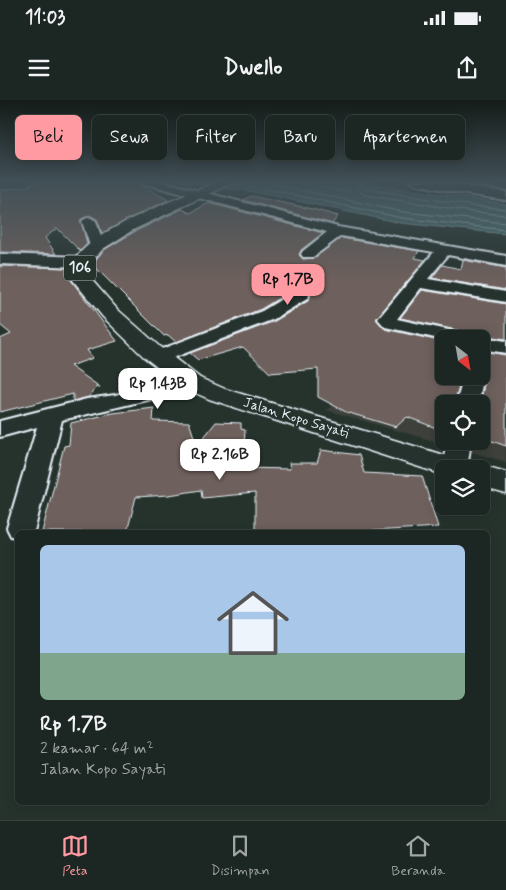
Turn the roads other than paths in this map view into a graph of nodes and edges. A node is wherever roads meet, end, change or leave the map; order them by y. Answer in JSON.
{"nodes":[{"id":1,"x":158,"y":215,"type":"edge"},
{"id":2,"x":264,"y":215,"type":"edge"},
{"id":3,"x":274,"y":215,"type":"edge"},
{"id":4,"x":89,"y":221,"type":"dead end"},
{"id":5,"x":247,"y":222,"type":"dead end"},
{"id":6,"x":338,"y":231,"type":"junction"},
{"id":7,"x":97,"y":246,"type":"junction"},
{"id":8,"x":443,"y":251,"type":"junction"},
{"id":9,"x":308,"y":254,"type":"dead end"},
{"id":10,"x":0,"y":259,"type":"edge"},
{"id":11,"x":506,"y":260,"type":"edge"},
{"id":12,"x":82,"y":262,"type":"junction"},
{"id":13,"x":417,"y":282,"type":"junction"},
{"id":14,"x":301,"y":295,"type":"dead end"},
{"id":15,"x":506,"y":297,"type":"edge"},
{"id":16,"x":435,"y":332,"type":"edge"},
{"id":17,"x":490,"y":344,"type":"edge"},
{"id":18,"x":506,"y":347,"type":"edge"},
{"id":19,"x":164,"y":362,"type":"junction"},
{"id":20,"x":192,"y":384,"type":"junction"},
{"id":21,"x":87,"y":406,"type":"junction"},
{"id":22,"x":52,"y":416,"type":"junction"},
{"id":23,"x":0,"y":429,"type":"edge"},
{"id":24,"x":435,"y":461,"type":"edge"},
{"id":25,"x":490,"y":479,"type":"edge"},
{"id":26,"x":506,"y":483,"type":"edge"},
{"id":27,"x":21,"y":528,"type":"dead end"}],
"edges":[{"from":1,"to":7,"type":"main road","number":"106"},
{"from":2,"to":5,"type":"street"},
{"from":3,"to":6,"type":"street"},
{"from":4,"to":7,"type":"street"},
{"from":6,"to":8,"type":"street"},
{"from":6,"to":9,"type":"street"},
{"from":7,"to":12,"type":"main road","number":"106"},
{"from":8,"to":11,"type":"street"},
{"from":8,"to":13,"type":"street"},
{"from":10,"to":12,"type":"street"},
{"from":12,"to":19,"type":"main road","name":"Jalan Kopo Sayati","number":"106"},
{"from":13,"to":15,"type":"street"},
{"from":13,"to":16,"type":"street"},
{"from":14,"to":19,"type":"street"},
{"from":17,"to":18,"type":"street"},
{"from":19,"to":20,"type":"main road","name":"Jalan Kopo Sayati","number":"106"},
{"from":19,"to":21,"type":"street"},
{"from":20,"to":21,"type":"street"},
{"from":20,"to":24,"type":"main road","name":"Jalan Kopo Sayati","number":"106"},
{"from":21,"to":22,"type":"street"},
{"from":22,"to":23,"type":"street"},
{"from":22,"to":27,"type":"street"},
{"from":25,"to":26,"type":"main road"}]}
